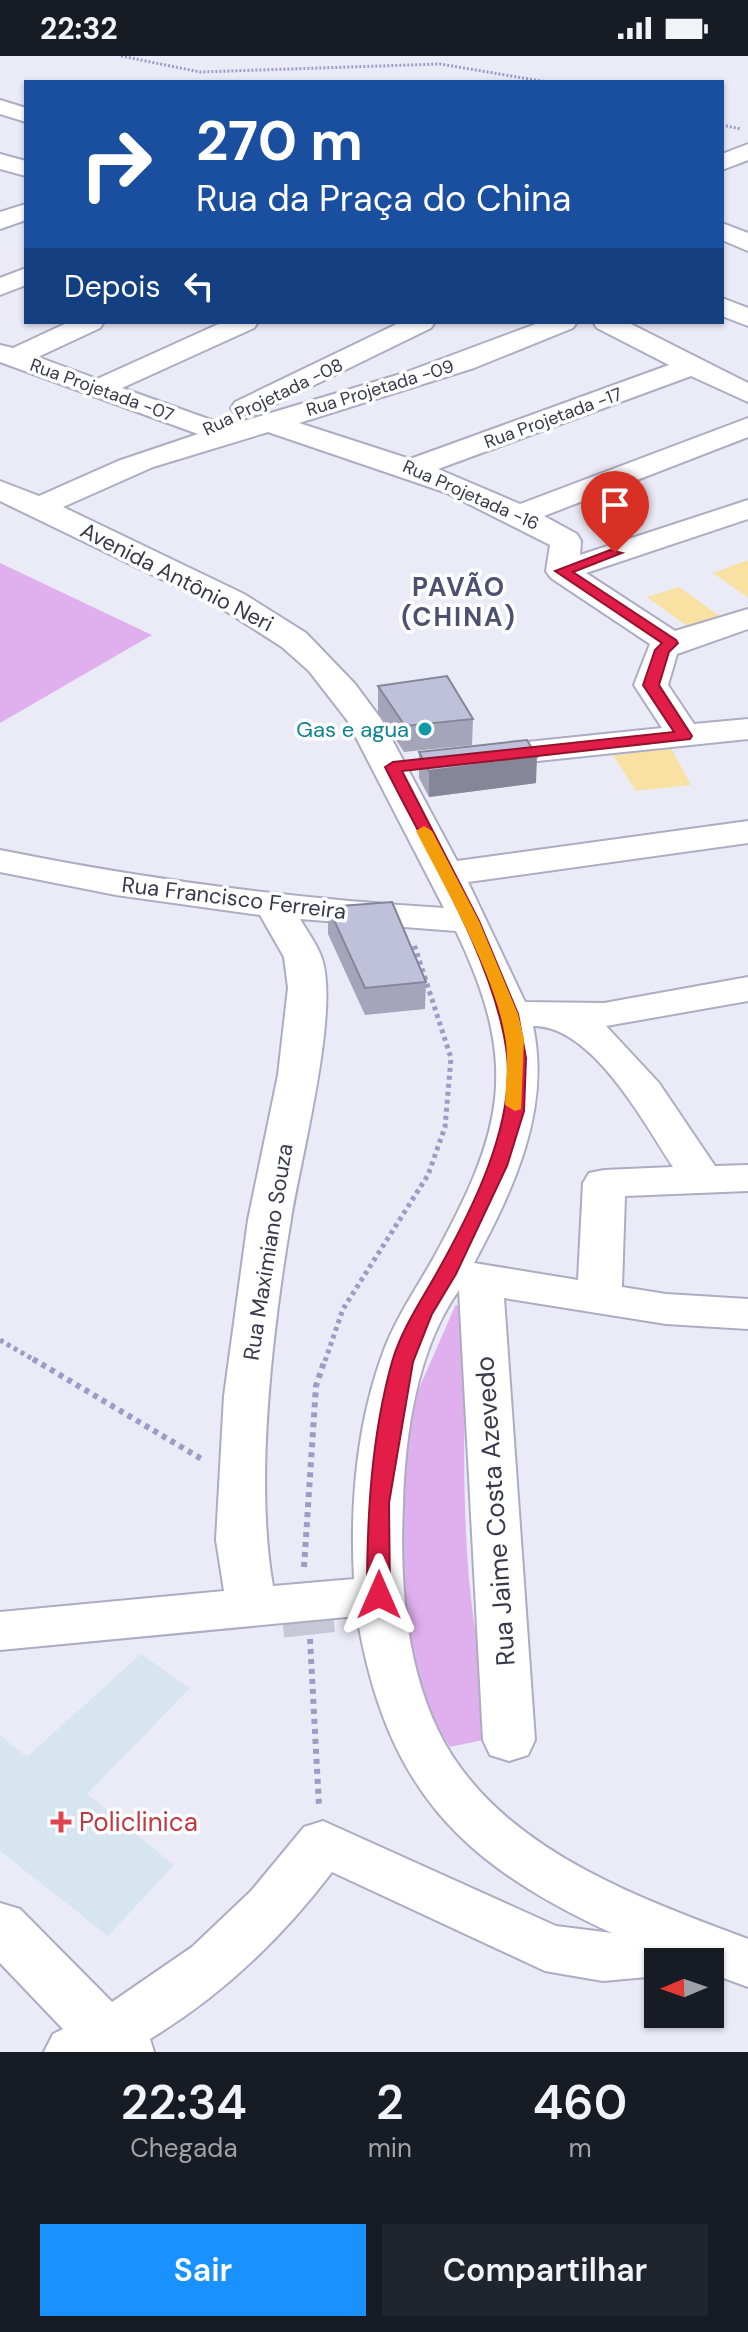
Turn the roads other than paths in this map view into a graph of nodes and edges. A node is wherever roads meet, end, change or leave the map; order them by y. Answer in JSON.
{"nodes":[{"id":1,"x":0,"y":107,"type":"edge"},
{"id":2,"x":24,"y":114,"type":"edge"},
{"id":3,"x":748,"y":151,"type":"edge"},
{"id":4,"x":0,"y":161,"type":"edge"},
{"id":5,"x":724,"y":162,"type":"edge"},
{"id":6,"x":24,"y":168,"type":"edge"},
{"id":7,"x":24,"y":212,"type":"edge"},
{"id":8,"x":0,"y":221,"type":"edge"},
{"id":9,"x":24,"y":277,"type":"edge"},
{"id":10,"x":0,"y":287,"type":"edge"},
{"id":11,"x":724,"y":307,"type":"edge"},
{"id":12,"x":748,"y":318,"type":"edge"},
{"id":13,"x":86,"y":324,"type":"edge"},
{"id":14,"x":241,"y":324,"type":"edge"},
{"id":15,"x":418,"y":324,"type":"edge"},
{"id":16,"x":559,"y":324,"type":"edge"},
{"id":17,"x":610,"y":324,"type":"edge"},
{"id":18,"x":8,"y":355,"type":"edge"},
{"id":19,"x":692,"y":366,"type":"junction"},
{"id":20,"x":99,"y":388,"type":"junction"},
{"id":21,"x":748,"y":394,"type":"edge"},
{"id":22,"x":265,"y":422,"type":"junction"},
{"id":23,"x":748,"y":427,"type":"edge"},
{"id":24,"x":198,"y":437,"type":"junction"},
{"id":25,"x":413,"y":468,"type":"junction"},
{"id":26,"x":0,"y":490,"type":"edge"},
{"id":27,"x":40,"y":506,"type":"junction"},
{"id":28,"x":748,"y":509,"type":"edge"},
{"id":29,"x":522,"y":514,"type":"junction"},
{"id":30,"x":562,"y":571,"type":"junction"},
{"id":31,"x":748,"y":619,"type":"edge"},
{"id":32,"x":671,"y":643,"type":"junction"},
{"id":33,"x":748,"y":729,"type":"edge"},
{"id":34,"x":685,"y":736,"type":"junction"},
{"id":35,"x":420,"y":764,"type":"junction"},
{"id":36,"x":748,"y":832,"type":"edge"},
{"id":37,"x":0,"y":861,"type":"edge"},
{"id":38,"x":445,"y":874,"type":"junction"},
{"id":39,"x":273,"y":904,"type":"junction"},
{"id":40,"x":470,"y":921,"type":"junction"},
{"id":41,"x":748,"y":989,"type":"edge"},
{"id":42,"x":528,"y":1015,"type":"junction"},
{"id":43,"x":748,"y":1178,"type":"edge"},
{"id":44,"x":703,"y":1180,"type":"junction"},
{"id":45,"x":463,"y":1277,"type":"junction"},
{"id":46,"x":599,"y":1300,"type":"junction"},
{"id":47,"x":748,"y":1314,"type":"edge"},
{"id":48,"x":379,"y":1595,"type":"junction"},
{"id":49,"x":252,"y":1609,"type":"junction"},
{"id":50,"x":0,"y":1631,"type":"edge"},
{"id":51,"x":509,"y":1740,"type":"dead end"},
{"id":52,"x":0,"y":1926,"type":"edge"},
{"id":53,"x":711,"y":1948,"type":"edge"},
{"id":54,"x":644,"y":1957,"type":"edge"},
{"id":55,"x":103,"y":2047,"type":"edge"}],
"edges":[{"from":1,"to":2,"type":"street"},
{"from":3,"to":5,"type":"street"},
{"from":4,"to":6,"type":"street"},
{"from":7,"to":8,"type":"street"},
{"from":9,"to":10,"type":"street"},
{"from":11,"to":12,"type":"street"},
{"from":13,"to":18,"type":"street"},
{"from":14,"to":20,"type":"street"},
{"from":15,"to":24,"type":"street","name":"Rua Projetada -08"},
{"from":16,"to":22,"type":"street","name":"Rua Projetada -09"},
{"from":17,"to":19,"type":"street"},
{"from":18,"to":20,"type":"street","name":"Rua Projetada -07"},
{"from":19,"to":21,"type":"street"},
{"from":19,"to":25,"type":"street","name":"Rua Projetada -17"},
{"from":20,"to":24,"type":"street","name":"Rua Projetada -07"},
{"from":22,"to":24,"type":"street","name":"Rua Projetada -09"},
{"from":22,"to":25,"type":"street","name":"Rua Projetada -16"},
{"from":23,"to":29,"type":"street"},
{"from":24,"to":27,"type":"street","name":"Rua Projetada -08"},
{"from":25,"to":29,"type":"street","name":"Rua Projetada -16"},
{"from":26,"to":27,"type":"street","name":"Avenida Antônio Neri"},
{"from":27,"to":35,"type":"street","name":"Avenida Antônio Neri"},
{"from":28,"to":30,"type":"street"},
{"from":29,"to":30,"type":"street","name":"Rua Projetada -16"},
{"from":30,"to":32,"type":"street"},
{"from":31,"to":32,"type":"street"},
{"from":32,"to":34,"type":"street"},
{"from":33,"to":34,"type":"street"},
{"from":34,"to":35,"type":"street"},
{"from":35,"to":38,"type":"street","name":"Avenida Antônio Neri"},
{"from":36,"to":38,"type":"street"},
{"from":37,"to":39,"type":"street","name":"Rua Francisco Ferreira"},
{"from":38,"to":40,"type":"street","name":"Avenida Antônio Neri"},
{"from":39,"to":40,"type":"street","name":"Rua Francisco Ferreira"},
{"from":39,"to":49,"type":"street","name":"Rua Maximiano Souza"},
{"from":40,"to":42,"type":"street","name":"Avenida Antônio Neri"},
{"from":41,"to":42,"type":"street"},
{"from":42,"to":44,"type":"street"},
{"from":42,"to":45,"type":"street","name":"Avenida Antônio Neri"},
{"from":43,"to":44,"type":"street"},
{"from":44,"to":46,"type":"street"},
{"from":45,"to":46,"type":"street"},
{"from":45,"to":48,"type":"street","name":"Avenida Antônio Neri"},
{"from":45,"to":51,"type":"street","name":"Rua Jaime Costa Azevedo"},
{"from":46,"to":47,"type":"street"},
{"from":48,"to":49,"type":"street"},
{"from":48,"to":53,"type":"street","name":"Avenida Antônio Neri"},
{"from":49,"to":50,"type":"street"},
{"from":52,"to":55,"type":"street"},
{"from":54,"to":55,"type":"street"}]}
